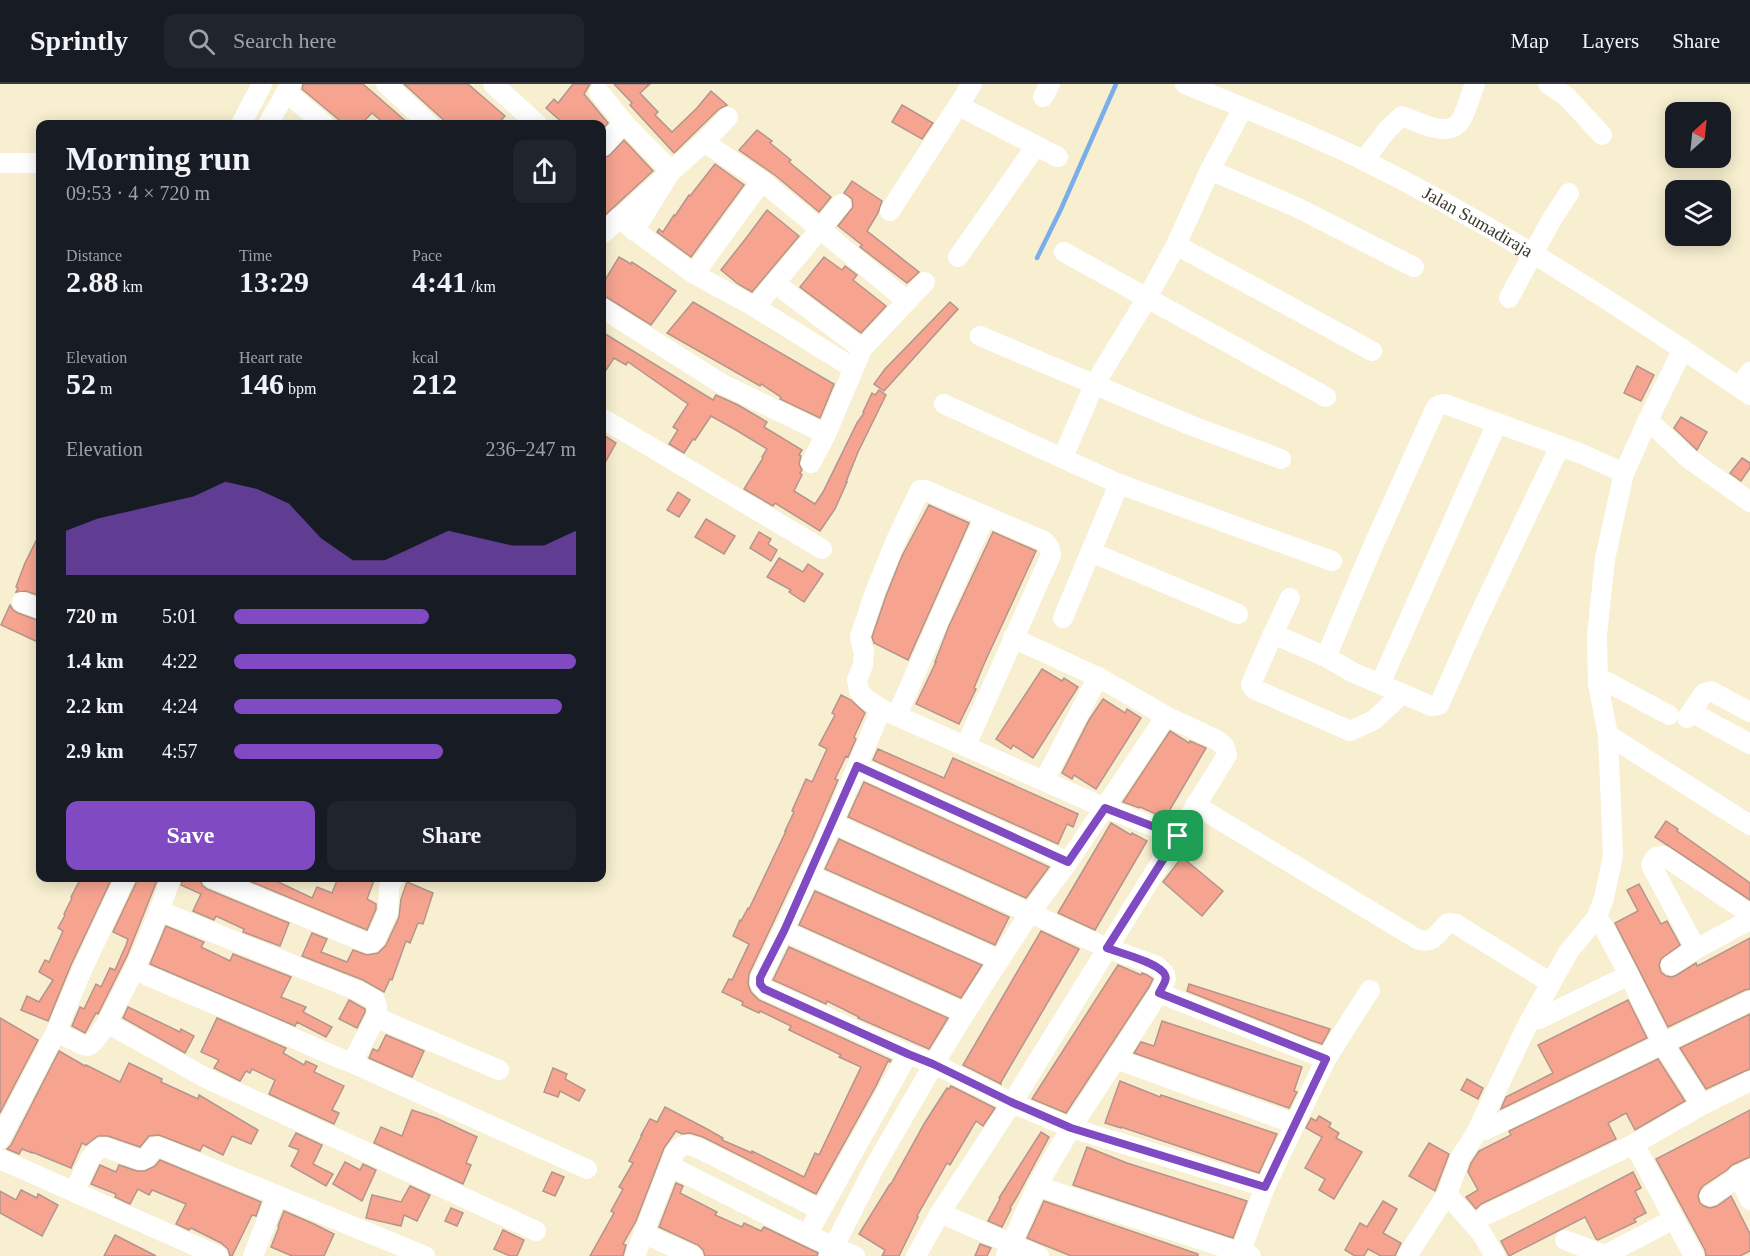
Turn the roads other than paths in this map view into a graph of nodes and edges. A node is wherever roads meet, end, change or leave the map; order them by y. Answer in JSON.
{"nodes":[{"id":1,"x":262,"y":84,"type":"edge"},
{"id":2,"x":386,"y":84,"type":"edge"},
{"id":3,"x":493,"y":84,"type":"edge"},
{"id":4,"x":972,"y":84,"type":"edge"},
{"id":5,"x":1185,"y":84,"type":"edge"},
{"id":6,"x":1475,"y":84,"type":"edge"},
{"id":7,"x":1548,"y":84,"type":"edge"},
{"id":8,"x":288,"y":88,"type":"edge"},
{"id":9,"x":599,"y":92,"type":"dead end"},
{"id":10,"x":959,"y":106,"type":"junction"},
{"id":11,"x":1243,"y":108,"type":"junction"},
{"id":12,"x":728,"y":117,"type":"dead end"},
{"id":13,"x":243,"y":120,"type":"edge"},
{"id":14,"x":270,"y":120,"type":"edge"},
{"id":15,"x":320,"y":120,"type":"edge"},
{"id":16,"x":425,"y":120,"type":"edge"},
{"id":17,"x":525,"y":120,"type":"edge"},
{"id":18,"x":624,"y":123,"type":"junction"},
{"id":19,"x":1602,"y":135,"type":"dead end"},
{"id":20,"x":704,"y":142,"type":"junction"},
{"id":21,"x":606,"y":143,"type":"edge"},
{"id":22,"x":1036,"y":146,"type":"junction"},
{"id":23,"x":1058,"y":157,"type":"dead end"},
{"id":24,"x":1364,"y":160,"type":"junction"},
{"id":25,"x":0,"y":162,"type":"edge"},
{"id":26,"x":36,"y":163,"type":"edge"},
{"id":27,"x":1210,"y":170,"type":"junction"},
{"id":28,"x":671,"y":171,"type":"junction"},
{"id":29,"x":762,"y":181,"type":"junction"},
{"id":30,"x":1569,"y":193,"type":"dead end"},
{"id":31,"x":841,"y":204,"type":"dead end"},
{"id":32,"x":890,"y":211,"type":"dead end"},
{"id":33,"x":618,"y":218,"type":"junction"},
{"id":34,"x":820,"y":228,"type":"junction"},
{"id":35,"x":606,"y":230,"type":"edge"},
{"id":36,"x":634,"y":231,"type":"junction"},
{"id":37,"x":1176,"y":246,"type":"junction"},
{"id":38,"x":1064,"y":252,"type":"dead end"},
{"id":39,"x":1534,"y":254,"type":"junction"},
{"id":40,"x":958,"y":256,"type":"dead end"},
{"id":41,"x":1414,"y":267,"type":"dead end"},
{"id":42,"x":694,"y":274,"type":"junction"},
{"id":43,"x":924,"y":282,"type":"dead end"},
{"id":44,"x":776,"y":284,"type":"junction"},
{"id":45,"x":1148,"y":298,"type":"junction"},
{"id":46,"x":1509,"y":298,"type":"dead end"},
{"id":47,"x":907,"y":301,"type":"junction"},
{"id":48,"x":755,"y":307,"type":"junction"},
{"id":49,"x":606,"y":311,"type":"edge"},
{"id":50,"x":980,"y":336,"type":"dead end"},
{"id":51,"x":862,"y":349,"type":"junction"},
{"id":52,"x":1683,"y":349,"type":"junction"},
{"id":53,"x":1372,"y":351,"type":"dead end"},
{"id":54,"x":853,"y":368,"type":"junction"},
{"id":55,"x":1094,"y":385,"type":"junction"},
{"id":56,"x":1746,"y":385,"type":"edge"},
{"id":57,"x":1326,"y":397,"type":"dead end"},
{"id":58,"x":944,"y":404,"type":"dead end"},
{"id":59,"x":606,"y":420,"type":"edge"},
{"id":60,"x":1648,"y":420,"type":"junction"},
{"id":61,"x":1497,"y":423,"type":"junction"},
{"id":62,"x":826,"y":434,"type":"junction"},
{"id":63,"x":1560,"y":446,"type":"junction"},
{"id":64,"x":1063,"y":458,"type":"junction"},
{"id":65,"x":1281,"y":459,"type":"dead end"},
{"id":66,"x":811,"y":463,"type":"dead end"},
{"id":67,"x":1624,"y":473,"type":"junction"},
{"id":68,"x":1119,"y":484,"type":"junction"},
{"id":69,"x":1750,"y":502,"type":"edge"},
{"id":70,"x":985,"y":516,"type":"junction"},
{"id":71,"x":822,"y":549,"type":"dead end"},
{"id":72,"x":1091,"y":552,"type":"junction"},
{"id":73,"x":1332,"y":561,"type":"dead end"},
{"id":74,"x":1290,"y":598,"type":"dead end"},
{"id":75,"x":22,"y":602,"type":"dead end"},
{"id":76,"x":36,"y":607,"type":"edge"},
{"id":77,"x":1238,"y":614,"type":"dead end"},
{"id":78,"x":1063,"y":618,"type":"dead end"},
{"id":79,"x":1273,"y":634,"type":"junction"},
{"id":80,"x":1013,"y":638,"type":"junction"},
{"id":81,"x":1326,"y":657,"type":"junction"},
{"id":82,"x":1098,"y":677,"type":"junction"},
{"id":83,"x":1598,"y":677,"type":"junction"},
{"id":84,"x":1380,"y":684,"type":"junction"},
{"id":85,"x":1402,"y":694,"type":"junction"},
{"id":86,"x":889,"y":712,"type":"junction"},
{"id":87,"x":1750,"y":712,"type":"edge"},
{"id":88,"x":1682,"y":715,"type":"junction"},
{"id":89,"x":1166,"y":716,"type":"junction"},
{"id":90,"x":1608,"y":735,"type":"junction"},
{"id":91,"x":1750,"y":744,"type":"edge"},
{"id":92,"x":966,"y":745,"type":"junction"},
{"id":93,"x":857,"y":766,"type":"junction"},
{"id":94,"x":1044,"y":781,"type":"junction"},
{"id":95,"x":1195,"y":805,"type":"junction"},
{"id":96,"x":1105,"y":808,"type":"junction"},
{"id":97,"x":832,"y":823,"type":"junction"},
{"id":98,"x":1750,"y":825,"type":"edge"},
{"id":99,"x":1178,"y":836,"type":"junction"},
{"id":100,"x":1068,"y":862,"type":"junction"},
{"id":101,"x":809,"y":875,"type":"junction"},
{"id":102,"x":123,"y":882,"type":"edge"},
{"id":103,"x":170,"y":882,"type":"edge"},
{"id":104,"x":222,"y":882,"type":"edge"},
{"id":105,"x":392,"y":882,"type":"edge"},
{"id":106,"x":160,"y":911,"type":"junction"},
{"id":107,"x":1030,"y":913,"type":"junction"},
{"id":108,"x":1750,"y":914,"type":"edge"},
{"id":109,"x":1750,"y":920,"type":"edge"},
{"id":110,"x":1602,"y":924,"type":"dead end"},
{"id":111,"x":784,"y":931,"type":"junction"},
{"id":112,"x":1107,"y":948,"type":"junction"},
{"id":113,"x":1695,"y":949,"type":"junction"},
{"id":114,"x":999,"y":960,"type":"junction"},
{"id":115,"x":1671,"y":965,"type":"dead end"},
{"id":116,"x":135,"y":970,"type":"junction"},
{"id":117,"x":1629,"y":975,"type":"junction"},
{"id":118,"x":1551,"y":983,"type":"junction"},
{"id":119,"x":1370,"y":990,"type":"dead end"},
{"id":120,"x":1159,"y":993,"type":"junction"},
{"id":121,"x":1750,"y":1001,"type":"edge"},
{"id":122,"x":965,"y":1012,"type":"junction"},
{"id":123,"x":377,"y":1015,"type":"junction"},
{"id":124,"x":1539,"y":1019,"type":"dead end"},
{"id":125,"x":106,"y":1023,"type":"junction"},
{"id":126,"x":56,"y":1032,"type":"junction"},
{"id":127,"x":1663,"y":1044,"type":"junction"},
{"id":128,"x":908,"y":1054,"type":"junction"},
{"id":129,"x":1116,"y":1059,"type":"junction"},
{"id":130,"x":1326,"y":1059,"type":"junction"},
{"id":131,"x":352,"y":1063,"type":"junction"},
{"id":132,"x":933,"y":1064,"type":"junction"},
{"id":133,"x":499,"y":1070,"type":"dead end"},
{"id":134,"x":1750,"y":1082,"type":"edge"},
{"id":135,"x":1011,"y":1102,"type":"junction"},
{"id":136,"x":1702,"y":1105,"type":"junction"},
{"id":137,"x":6,"y":1111,"type":"edge"},
{"id":138,"x":1295,"y":1124,"type":"junction"},
{"id":139,"x":1071,"y":1128,"type":"junction"},
{"id":140,"x":1485,"y":1130,"type":"dead end"},
{"id":141,"x":0,"y":1139,"type":"edge"},
{"id":142,"x":1634,"y":1144,"type":"junction"},
{"id":143,"x":0,"y":1158,"type":"edge"},
{"id":144,"x":670,"y":1166,"type":"junction"},
{"id":145,"x":587,"y":1169,"type":"dead end"},
{"id":146,"x":1744,"y":1172,"type":"edge"},
{"id":147,"x":1037,"y":1186,"type":"junction"},
{"id":148,"x":1265,"y":1187,"type":"junction"},
{"id":149,"x":75,"y":1191,"type":"junction"},
{"id":150,"x":1448,"y":1194,"type":"junction"},
{"id":151,"x":277,"y":1195,"type":"junction"},
{"id":152,"x":1710,"y":1196,"type":"dead end"},
{"id":153,"x":1750,"y":1200,"type":"edge"},
{"id":154,"x":821,"y":1209,"type":"junction"},
{"id":155,"x":940,"y":1213,"type":"junction"},
{"id":156,"x":1486,"y":1215,"type":"dead end"},
{"id":157,"x":1674,"y":1219,"type":"junction"},
{"id":158,"x":536,"y":1230,"type":"dead end"},
{"id":159,"x":645,"y":1234,"type":"junction"},
{"id":160,"x":807,"y":1235,"type":"junction"},
{"id":161,"x":1565,"y":1240,"type":"dead end"},
{"id":162,"x":1008,"y":1250,"type":"edge"},
{"id":163,"x":831,"y":1251,"type":"edge"},
{"id":164,"x":1245,"y":1254,"type":"edge"},
{"id":165,"x":1606,"y":1255,"type":"edge"},
{"id":166,"x":218,"y":1256,"type":"edge"},
{"id":167,"x":253,"y":1256,"type":"edge"},
{"id":168,"x":425,"y":1256,"type":"edge"},
{"id":169,"x":635,"y":1256,"type":"edge"},
{"id":170,"x":693,"y":1256,"type":"edge"},
{"id":171,"x":855,"y":1256,"type":"edge"},
{"id":172,"x":916,"y":1256,"type":"edge"},
{"id":173,"x":1039,"y":1256,"type":"edge"},
{"id":174,"x":1407,"y":1256,"type":"edge"},
{"id":175,"x":1495,"y":1256,"type":"edge"},
{"id":176,"x":1694,"y":1256,"type":"edge"}],
"edges":[{"from":1,"to":13,"type":"street"},
{"from":2,"to":16,"type":"street"},
{"from":3,"to":17,"type":"street"},
{"from":4,"to":10,"type":"street"},
{"from":5,"to":11,"type":"street","name":"Jalan Sumadiraja"},
{"from":6,"to":24,"type":"street"},
{"from":7,"to":19,"type":"street"},
{"from":8,"to":14,"type":"street"},
{"from":8,"to":15,"type":"street"},
{"from":9,"to":18,"type":"street"},
{"from":10,"to":22,"type":"street"},
{"from":10,"to":32,"type":"street"},
{"from":11,"to":24,"type":"street","name":"Jalan Sumadiraja"},
{"from":11,"to":27,"type":"street"},
{"from":12,"to":20,"type":"street"},
{"from":18,"to":21,"type":"street"},
{"from":18,"to":28,"type":"street"},
{"from":20,"to":28,"type":"street"},
{"from":20,"to":29,"type":"street"},
{"from":22,"to":23,"type":"street"},
{"from":22,"to":40,"type":"street"},
{"from":24,"to":39,"type":"street","name":"Jalan Sumadiraja"},
{"from":25,"to":26,"type":"street"},
{"from":27,"to":37,"type":"street"},
{"from":27,"to":41,"type":"street"},
{"from":28,"to":33,"type":"street"},
{"from":28,"to":36,"type":"street"},
{"from":29,"to":34,"type":"street"},
{"from":29,"to":42,"type":"street"},
{"from":30,"to":39,"type":"street"},
{"from":31,"to":34,"type":"street"},
{"from":33,"to":35,"type":"street"},
{"from":33,"to":36,"type":"street"},
{"from":34,"to":44,"type":"street"},
{"from":34,"to":47,"type":"street"},
{"from":36,"to":42,"type":"street"},
{"from":37,"to":45,"type":"street"},
{"from":37,"to":53,"type":"street"},
{"from":38,"to":45,"type":"street"},
{"from":39,"to":46,"type":"street"},
{"from":39,"to":52,"type":"street","name":"Jalan Sumadiraja"},
{"from":42,"to":48,"type":"street"},
{"from":43,"to":47,"type":"street"},
{"from":44,"to":48,"type":"street"},
{"from":44,"to":51,"type":"street"},
{"from":45,"to":55,"type":"street"},
{"from":45,"to":57,"type":"street"},
{"from":47,"to":51,"type":"street"},
{"from":48,"to":54,"type":"street"},
{"from":49,"to":62,"type":"street"},
{"from":50,"to":55,"type":"street"},
{"from":51,"to":54,"type":"street"},
{"from":52,"to":56,"type":"street","name":"Jalan Sumadiraja"},
{"from":52,"to":60,"type":"street"},
{"from":54,"to":62,"type":"street"},
{"from":55,"to":64,"type":"street"},
{"from":55,"to":65,"type":"street"},
{"from":58,"to":64,"type":"street"},
{"from":59,"to":71,"type":"street"},
{"from":60,"to":67,"type":"street"},
{"from":60,"to":69,"type":"street"},
{"from":61,"to":63,"type":"street"},
{"from":61,"to":81,"type":"street"},
{"from":61,"to":84,"type":"street"},
{"from":62,"to":66,"type":"street"},
{"from":63,"to":67,"type":"street"},
{"from":63,"to":85,"type":"street"},
{"from":64,"to":68,"type":"street"},
{"from":67,"to":83,"type":"street"},
{"from":68,"to":72,"type":"street"},
{"from":68,"to":73,"type":"street"},
{"from":70,"to":80,"type":"street"},
{"from":70,"to":86,"type":"street"},
{"from":70,"to":86,"type":"street"},
{"from":72,"to":77,"type":"street"},
{"from":72,"to":78,"type":"street"},
{"from":74,"to":79,"type":"street"},
{"from":75,"to":76,"type":"street"},
{"from":79,"to":81,"type":"street"},
{"from":79,"to":85,"type":"street"},
{"from":80,"to":82,"type":"street"},
{"from":80,"to":92,"type":"street"},
{"from":81,"to":84,"type":"street"},
{"from":82,"to":89,"type":"street"},
{"from":82,"to":94,"type":"street"},
{"from":83,"to":88,"type":"street"},
{"from":83,"to":90,"type":"street"},
{"from":84,"to":85,"type":"street"},
{"from":86,"to":92,"type":"street"},
{"from":86,"to":93,"type":"street"},
{"from":87,"to":88,"type":"street"},
{"from":88,"to":91,"type":"street"},
{"from":89,"to":95,"type":"street"},
{"from":89,"to":96,"type":"street"},
{"from":90,"to":98,"type":"street"},
{"from":90,"to":118,"type":"street"},
{"from":92,"to":94,"type":"street"},
{"from":93,"to":97,"type":"street"},
{"from":93,"to":100,"type":"street"},
{"from":94,"to":96,"type":"street"},
{"from":95,"to":99,"type":"street"},
{"from":95,"to":118,"type":"street"},
{"from":96,"to":99,"type":"street"},
{"from":96,"to":100,"type":"street"},
{"from":97,"to":101,"type":"street"},
{"from":97,"to":107,"type":"street"},
{"from":99,"to":112,"type":"street"},
{"from":100,"to":107,"type":"street"},
{"from":101,"to":111,"type":"street"},
{"from":101,"to":114,"type":"street"},
{"from":102,"to":126,"type":"street"},
{"from":103,"to":106,"type":"street"},
{"from":104,"to":105,"type":"street"},
{"from":106,"to":116,"type":"street"},
{"from":106,"to":123,"type":"street"},
{"from":107,"to":112,"type":"street"},
{"from":107,"to":114,"type":"street"},
{"from":108,"to":113,"type":"street"},
{"from":109,"to":113,"type":"street"},
{"from":110,"to":117,"type":"street"},
{"from":111,"to":122,"type":"street"},
{"from":111,"to":128,"type":"street"},
{"from":112,"to":120,"type":"street"},
{"from":112,"to":135,"type":"street"},
{"from":113,"to":115,"type":"street"},
{"from":114,"to":122,"type":"street"},
{"from":116,"to":125,"type":"street"},
{"from":116,"to":131,"type":"street"},
{"from":117,"to":124,"type":"street"},
{"from":117,"to":127,"type":"street"},
{"from":118,"to":150,"type":"street"},
{"from":119,"to":130,"type":"street"},
{"from":120,"to":129,"type":"street"},
{"from":120,"to":130,"type":"street"},
{"from":121,"to":127,"type":"street"},
{"from":122,"to":132,"type":"street"},
{"from":123,"to":131,"type":"street"},
{"from":123,"to":133,"type":"street"},
{"from":125,"to":126,"type":"street"},
{"from":125,"to":158,"type":"street"},
{"from":126,"to":137,"type":"street"},
{"from":127,"to":136,"type":"street"},
{"from":127,"to":140,"type":"street"},
{"from":128,"to":132,"type":"street"},
{"from":128,"to":154,"type":"street"},
{"from":129,"to":138,"type":"street"},
{"from":129,"to":139,"type":"street"},
{"from":130,"to":138,"type":"street"},
{"from":131,"to":145,"type":"street"},
{"from":132,"to":135,"type":"street"},
{"from":132,"to":163,"type":"street"},
{"from":134,"to":136,"type":"street"},
{"from":135,"to":139,"type":"street"},
{"from":135,"to":155,"type":"street"},
{"from":136,"to":142,"type":"street"},
{"from":137,"to":141,"type":"street"},
{"from":138,"to":148,"type":"street"},
{"from":139,"to":147,"type":"street"},
{"from":139,"to":148,"type":"street"},
{"from":142,"to":156,"type":"street"},
{"from":142,"to":157,"type":"street"},
{"from":143,"to":149,"type":"street"},
{"from":144,"to":154,"type":"street"},
{"from":144,"to":159,"type":"street"},
{"from":144,"to":160,"type":"street"},
{"from":146,"to":152,"type":"street"},
{"from":146,"to":153,"type":"street"},
{"from":147,"to":162,"type":"street"},
{"from":147,"to":164,"type":"street"},
{"from":148,"to":164,"type":"street"},
{"from":149,"to":151,"type":"street"},
{"from":149,"to":166,"type":"street"},
{"from":150,"to":174,"type":"street"},
{"from":150,"to":175,"type":"street"},
{"from":151,"to":167,"type":"street"},
{"from":151,"to":168,"type":"street"},
{"from":154,"to":160,"type":"street"},
{"from":155,"to":162,"type":"street"},
{"from":155,"to":172,"type":"street"},
{"from":157,"to":165,"type":"street"},
{"from":157,"to":176,"type":"street"},
{"from":159,"to":169,"type":"street"},
{"from":159,"to":170,"type":"street"},
{"from":160,"to":163,"type":"street"},
{"from":161,"to":165,"type":"street"},
{"from":162,"to":173,"type":"street"},
{"from":163,"to":171,"type":"street"}]}
